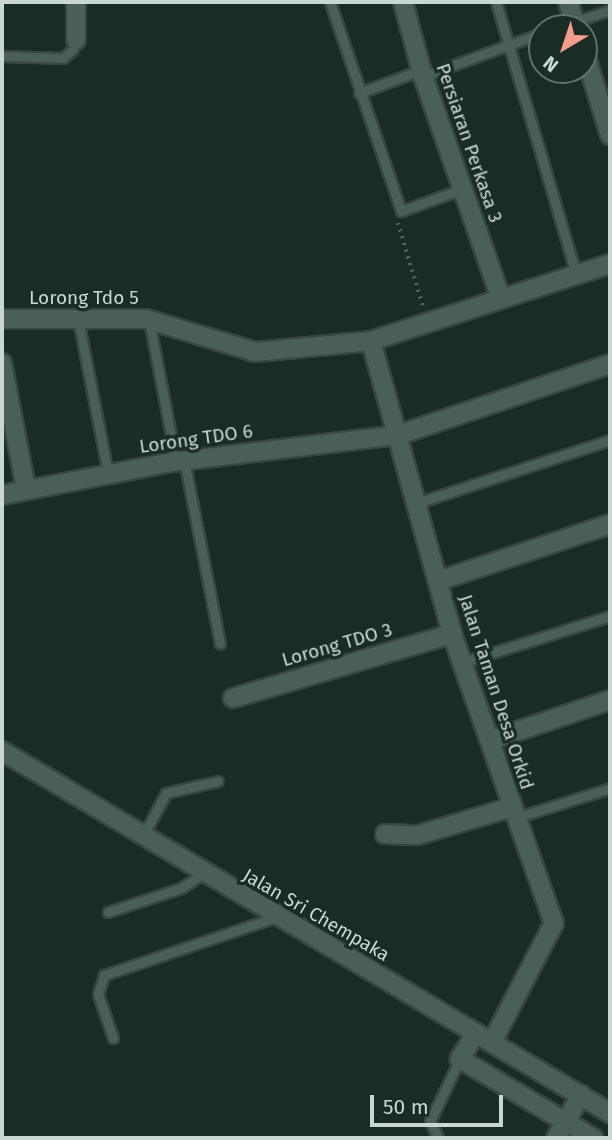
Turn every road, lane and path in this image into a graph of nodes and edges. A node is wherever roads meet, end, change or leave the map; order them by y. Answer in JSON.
{"nodes":[{"id":1,"x":76,"y":2,"type":"edge"},
{"id":2,"x":330,"y":2,"type":"edge"},
{"id":3,"x":403,"y":2,"type":"edge"},
{"id":4,"x":496,"y":2,"type":"edge"},
{"id":5,"x":528,"y":38,"type":"edge"},
{"id":6,"x":76,"y":40,"type":"joint"},
{"id":7,"x":508,"y":45,"type":"junction"},
{"id":8,"x":2,"y":56,"type":"edge"},
{"id":9,"x":422,"y":73,"type":"junction"},
{"id":10,"x":594,"y":84,"type":"edge"},
{"id":11,"x":359,"y":93,"type":"junction"},
{"id":12,"x":610,"y":135,"type":"edge"},
{"id":13,"x":462,"y":189,"type":"junction"},
{"id":14,"x":401,"y":211,"type":"junction"},
{"id":15,"x":610,"y":264,"type":"edge"},
{"id":16,"x":576,"y":274,"type":"junction"},
{"id":17,"x":500,"y":296,"type":"junction"},
{"id":18,"x":2,"y":319,"type":"edge"},
{"id":19,"x":78,"y":319,"type":"junction"},
{"id":20,"x":149,"y":320,"type":"junction"},
{"id":21,"x":428,"y":321,"type":"junction"},
{"id":22,"x":371,"y":341,"type":"junction"},
{"id":23,"x":2,"y":363,"type":"edge"},
{"id":24,"x":610,"y":364,"type":"edge"},
{"id":25,"x":398,"y":435,"type":"junction"},
{"id":26,"x":610,"y":440,"type":"edge"},
{"id":27,"x":180,"y":461,"type":"junction"},
{"id":28,"x":107,"y":474,"type":"junction"},
{"id":29,"x":26,"y":489,"type":"junction"},
{"id":30,"x":2,"y":495,"type":"edge"},
{"id":31,"x":417,"y":503,"type":"junction"},
{"id":32,"x":610,"y":524,"type":"edge"},
{"id":33,"x":438,"y":581,"type":"junction"},
{"id":34,"x":610,"y":616,"type":"edge"},
{"id":35,"x":453,"y":634,"type":"junction"},
{"id":36,"x":220,"y":644,"type":"dead end"},
{"id":37,"x":463,"y":662,"type":"junction"},
{"id":38,"x":233,"y":698,"type":"dead end"},
{"id":39,"x":610,"y":700,"type":"edge"},
{"id":40,"x":491,"y":740,"type":"junction"},
{"id":41,"x":2,"y":751,"type":"edge"},
{"id":42,"x":218,"y":781,"type":"dead end"},
{"id":43,"x":610,"y":788,"type":"edge"},
{"id":44,"x":514,"y":813,"type":"junction"},
{"id":45,"x":385,"y":834,"type":"dead end"},
{"id":46,"x":143,"y":836,"type":"junction"},
{"id":47,"x":204,"y":873,"type":"junction"},
{"id":48,"x":108,"y":912,"type":"dead end"},
{"id":49,"x":276,"y":917,"type":"junction"},
{"id":50,"x":476,"y":1033,"type":"junction"},
{"id":51,"x":113,"y":1038,"type":"dead end"},
{"id":52,"x":492,"y":1042,"type":"junction"},
{"id":53,"x":460,"y":1059,"type":"junction"},
{"id":54,"x":581,"y":1095,"type":"junction"},
{"id":55,"x":610,"y":1113,"type":"edge"},
{"id":56,"x":565,"y":1122,"type":"junction"},
{"id":57,"x":438,"y":1138,"type":"edge"},
{"id":58,"x":556,"y":1138,"type":"edge"},
{"id":59,"x":593,"y":1138,"type":"edge"}],
"edges":[{"from":1,"to":6,"type":"street"},
{"from":2,"to":11,"type":"lane"},
{"from":3,"to":9,"type":"street","name":"Persiaran Perkasa 3"},
{"from":4,"to":7,"type":"lane"},
{"from":5,"to":7,"type":"lane"},
{"from":6,"to":8,"type":"lane"},
{"from":7,"to":9,"type":"lane"},
{"from":7,"to":16,"type":"lane"},
{"from":9,"to":11,"type":"lane"},
{"from":9,"to":13,"type":"street","name":"Persiaran Perkasa 3"},
{"from":10,"to":12,"type":"street"},
{"from":11,"to":14,"type":"lane"},
{"from":13,"to":14,"type":"lane"},
{"from":13,"to":17,"type":"street","name":"Persiaran Perkasa 3"},
{"from":14,"to":21,"type":"path"},
{"from":15,"to":16,"type":"street"},
{"from":16,"to":17,"type":"street"},
{"from":17,"to":21,"type":"street"},
{"from":18,"to":19,"type":"street","name":"Lorong Tdo 5"},
{"from":19,"to":20,"type":"street","name":"Lorong Tdo 5"},
{"from":19,"to":28,"type":"lane"},
{"from":20,"to":22,"type":"street","name":"Lorong Tdo 5"},
{"from":20,"to":27,"type":"lane"},
{"from":21,"to":22,"type":"street"},
{"from":22,"to":25,"type":"street","name":"Jalan Taman Desa Orkid"},
{"from":23,"to":29,"type":"street"},
{"from":24,"to":25,"type":"street","name":"Lorong TDO 6"},
{"from":25,"to":27,"type":"street","name":"Lorong TDO 6"},
{"from":25,"to":31,"type":"street","name":"Jalan Taman Desa Orkid"},
{"from":26,"to":31,"type":"lane"},
{"from":27,"to":28,"type":"street","name":"Lorong TDO 6"},
{"from":27,"to":36,"type":"lane"},
{"from":28,"to":29,"type":"street","name":"Lorong TDO 6"},
{"from":29,"to":30,"type":"street","name":"Lorong TDO 6"},
{"from":31,"to":33,"type":"street","name":"Jalan Taman Desa Orkid"},
{"from":32,"to":33,"type":"street"},
{"from":33,"to":35,"type":"street","name":"Jalan Taman Desa Orkid"},
{"from":34,"to":37,"type":"lane"},
{"from":35,"to":37,"type":"street","name":"Jalan Taman Desa Orkid"},
{"from":35,"to":38,"type":"street","name":"Lorong TDO 3"},
{"from":37,"to":40,"type":"street","name":"Jalan Taman Desa Orkid"},
{"from":39,"to":40,"type":"street"},
{"from":40,"to":44,"type":"street","name":"Jalan Taman Desa Orkid"},
{"from":41,"to":46,"type":"street","name":"Jalan Sri Chempaka"},
{"from":42,"to":46,"type":"lane"},
{"from":43,"to":44,"type":"lane"},
{"from":44,"to":45,"type":"street"},
{"from":44,"to":52,"type":"street","name":"Jalan Taman Desa Orkid"},
{"from":46,"to":47,"type":"street","name":"Jalan Sri Chempaka"},
{"from":47,"to":48,"type":"lane"},
{"from":47,"to":49,"type":"street","name":"Jalan Sri Chempaka"},
{"from":49,"to":50,"type":"street","name":"Jalan Sri Chempaka"},
{"from":49,"to":51,"type":"lane"},
{"from":50,"to":52,"type":"street","name":"Jalan Sri Chempaka"},
{"from":50,"to":53,"type":"street"},
{"from":52,"to":54,"type":"street","name":"Jalan Sri Chempaka"},
{"from":53,"to":56,"type":"street"},
{"from":53,"to":57,"type":"lane"},
{"from":54,"to":55,"type":"street","name":"Jalan Sri Chempaka"},
{"from":54,"to":56,"type":"street"},
{"from":56,"to":58,"type":"street"},
{"from":56,"to":59,"type":"street"}]}
